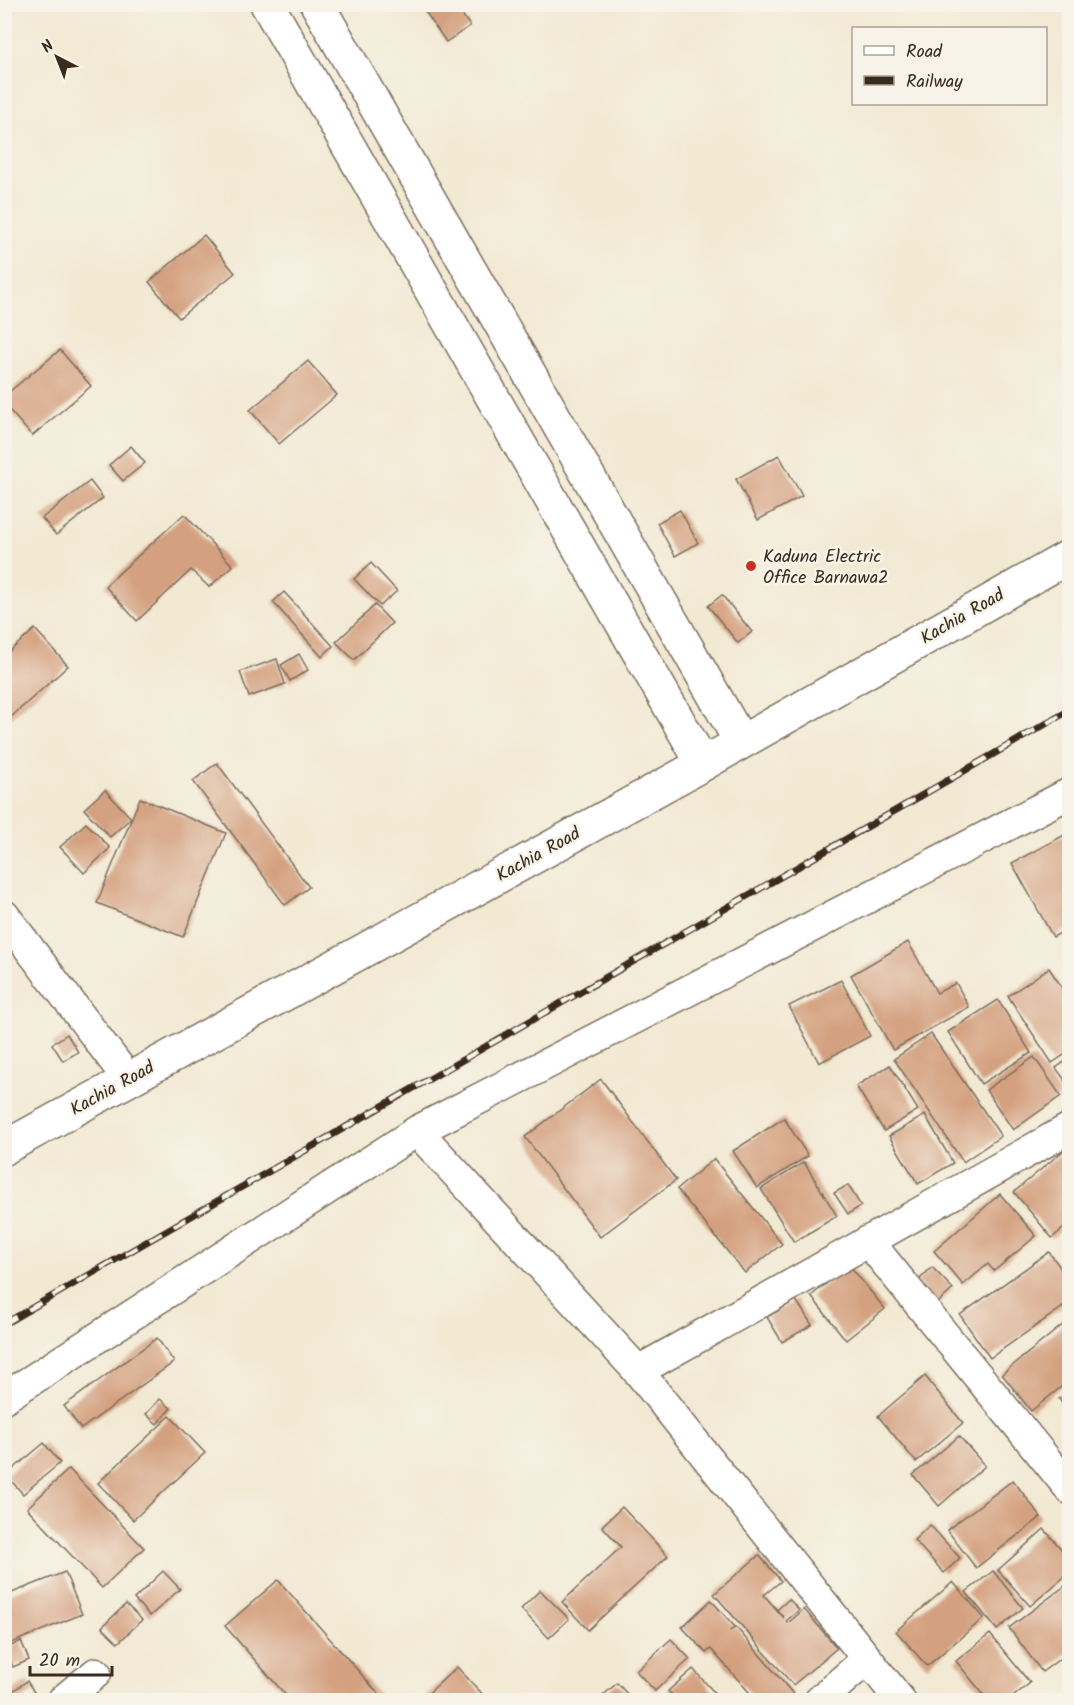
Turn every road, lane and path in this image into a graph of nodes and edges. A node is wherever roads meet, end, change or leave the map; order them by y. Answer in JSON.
{"nodes":[{"id":1,"x":267,"y":4,"type":"edge"},
{"id":2,"x":317,"y":4,"type":"edge"},
{"id":3,"x":1070,"y":556,"type":"edge"},
{"id":4,"x":741,"y":742,"type":"junction"},
{"id":5,"x":703,"y":764,"type":"junction"},
{"id":6,"x":1070,"y":793,"type":"edge"},
{"id":7,"x":4,"y":915,"type":"edge"},
{"id":8,"x":128,"y":1079,"type":"junction"},
{"id":9,"x":1070,"y":1128,"type":"edge"},
{"id":10,"x":417,"y":1131,"type":"junction"},
{"id":11,"x":4,"y":1148,"type":"edge"},
{"id":12,"x":868,"y":1241,"type":"junction"},
{"id":13,"x":638,"y":1371,"type":"junction"},
{"id":14,"x":4,"y":1398,"type":"edge"},
{"id":15,"x":1070,"y":1489,"type":"edge"},
{"id":16,"x":866,"y":1660,"type":"junction"},
{"id":17,"x":96,"y":1673,"type":"dead end"},
{"id":18,"x":63,"y":1701,"type":"edge"},
{"id":19,"x":820,"y":1701,"type":"edge"},
{"id":20,"x":900,"y":1701,"type":"edge"}],
"edges":[{"from":1,"to":5,"type":"street"},
{"from":2,"to":4,"type":"street"},
{"from":3,"to":4,"type":"street","name":"Kachia Road"},
{"from":4,"to":5,"type":"street","name":"Kachia Road"},
{"from":5,"to":8,"type":"street","name":"Kachia Road"},
{"from":6,"to":10,"type":"street"},
{"from":7,"to":8,"type":"street"},
{"from":8,"to":11,"type":"street","name":"Kachia Road"},
{"from":9,"to":12,"type":"street"},
{"from":10,"to":13,"type":"street"},
{"from":10,"to":14,"type":"street"},
{"from":12,"to":13,"type":"street"},
{"from":12,"to":15,"type":"street"},
{"from":13,"to":16,"type":"street"},
{"from":16,"to":19,"type":"street"},
{"from":16,"to":20,"type":"street"},
{"from":17,"to":18,"type":"street"}]}
